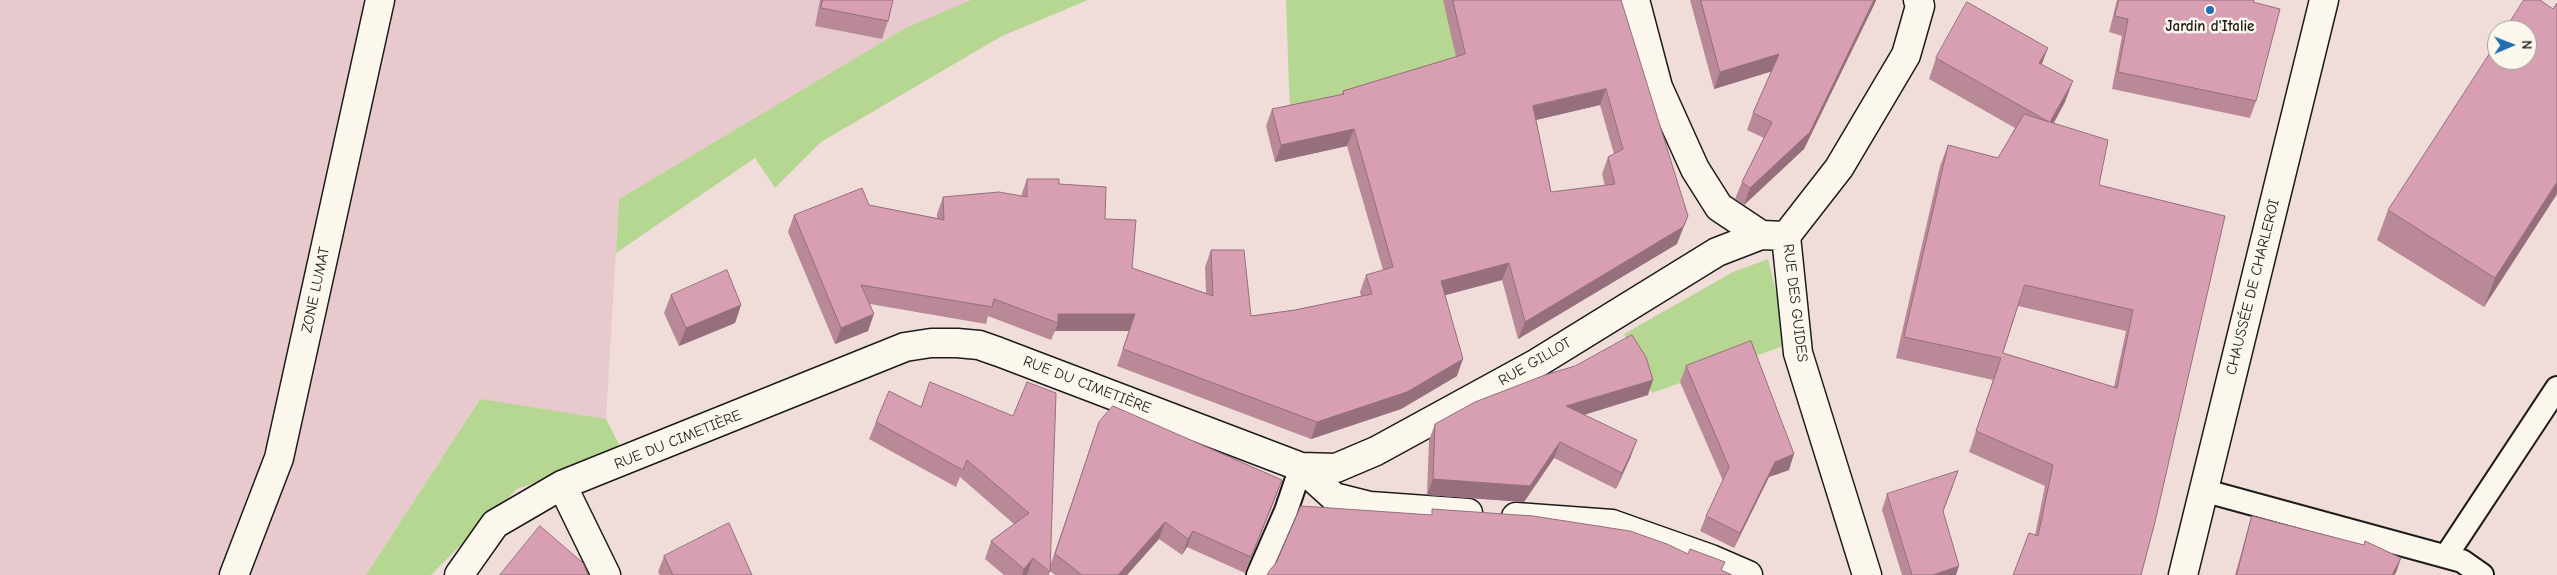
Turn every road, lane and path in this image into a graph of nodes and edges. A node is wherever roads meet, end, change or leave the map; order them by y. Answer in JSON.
{"nodes":[{"id":1,"x":380,"y":0,"type":"edge"},
{"id":2,"x":1636,"y":0,"type":"edge"},
{"id":3,"x":2324,"y":0,"type":"edge"},
{"id":4,"x":1921,"y":2,"type":"edge"},
{"id":5,"x":1774,"y":235,"type":"junction"},
{"id":6,"x":2557,"y":388,"type":"edge"},
{"id":7,"x":1301,"y":467,"type":"junction"},
{"id":8,"x":562,"y":485,"type":"junction"},
{"id":9,"x":2202,"y":490,"type":"junction"},
{"id":10,"x":2446,"y":556,"type":"junction"},
{"id":11,"x":234,"y":575,"type":"edge"},
{"id":12,"x":459,"y":575,"type":"edge"},
{"id":13,"x":606,"y":575,"type":"edge"},
{"id":14,"x":1258,"y":575,"type":"edge"},
{"id":15,"x":1748,"y":575,"type":"edge"},
{"id":16,"x":1867,"y":575,"type":"edge"},
{"id":17,"x":2183,"y":575,"type":"edge"},
{"id":18,"x":2482,"y":575,"type":"edge"}],
"edges":[{"from":1,"to":11,"type":"street","name":"ZONE LUMAT"},
{"from":2,"to":5,"type":"street"},
{"from":3,"to":9,"type":"street","name":"CHAUSSÉE DE CHARLEROI"},
{"from":4,"to":5,"type":"street","name":"RUE DES GUIDES"},
{"from":5,"to":7,"type":"street","name":"RUE GILLOT"},
{"from":5,"to":16,"type":"street","name":"RUE DES GUIDES"},
{"from":6,"to":10,"type":"lane"},
{"from":7,"to":8,"type":"street","name":"RUE DU CIMETIÈRE"},
{"from":7,"to":14,"type":"lane"},
{"from":7,"to":15,"type":"street","name":"RUE DU CIMETIÈRE"},
{"from":8,"to":12,"type":"street","name":"RUE DU CIMETIÈRE"},
{"from":8,"to":13,"type":"street"},
{"from":9,"to":10,"type":"lane"},
{"from":9,"to":17,"type":"street","name":"CHAUSSÉE DE CHARLEROI"},
{"from":10,"to":18,"type":"lane"}]}
